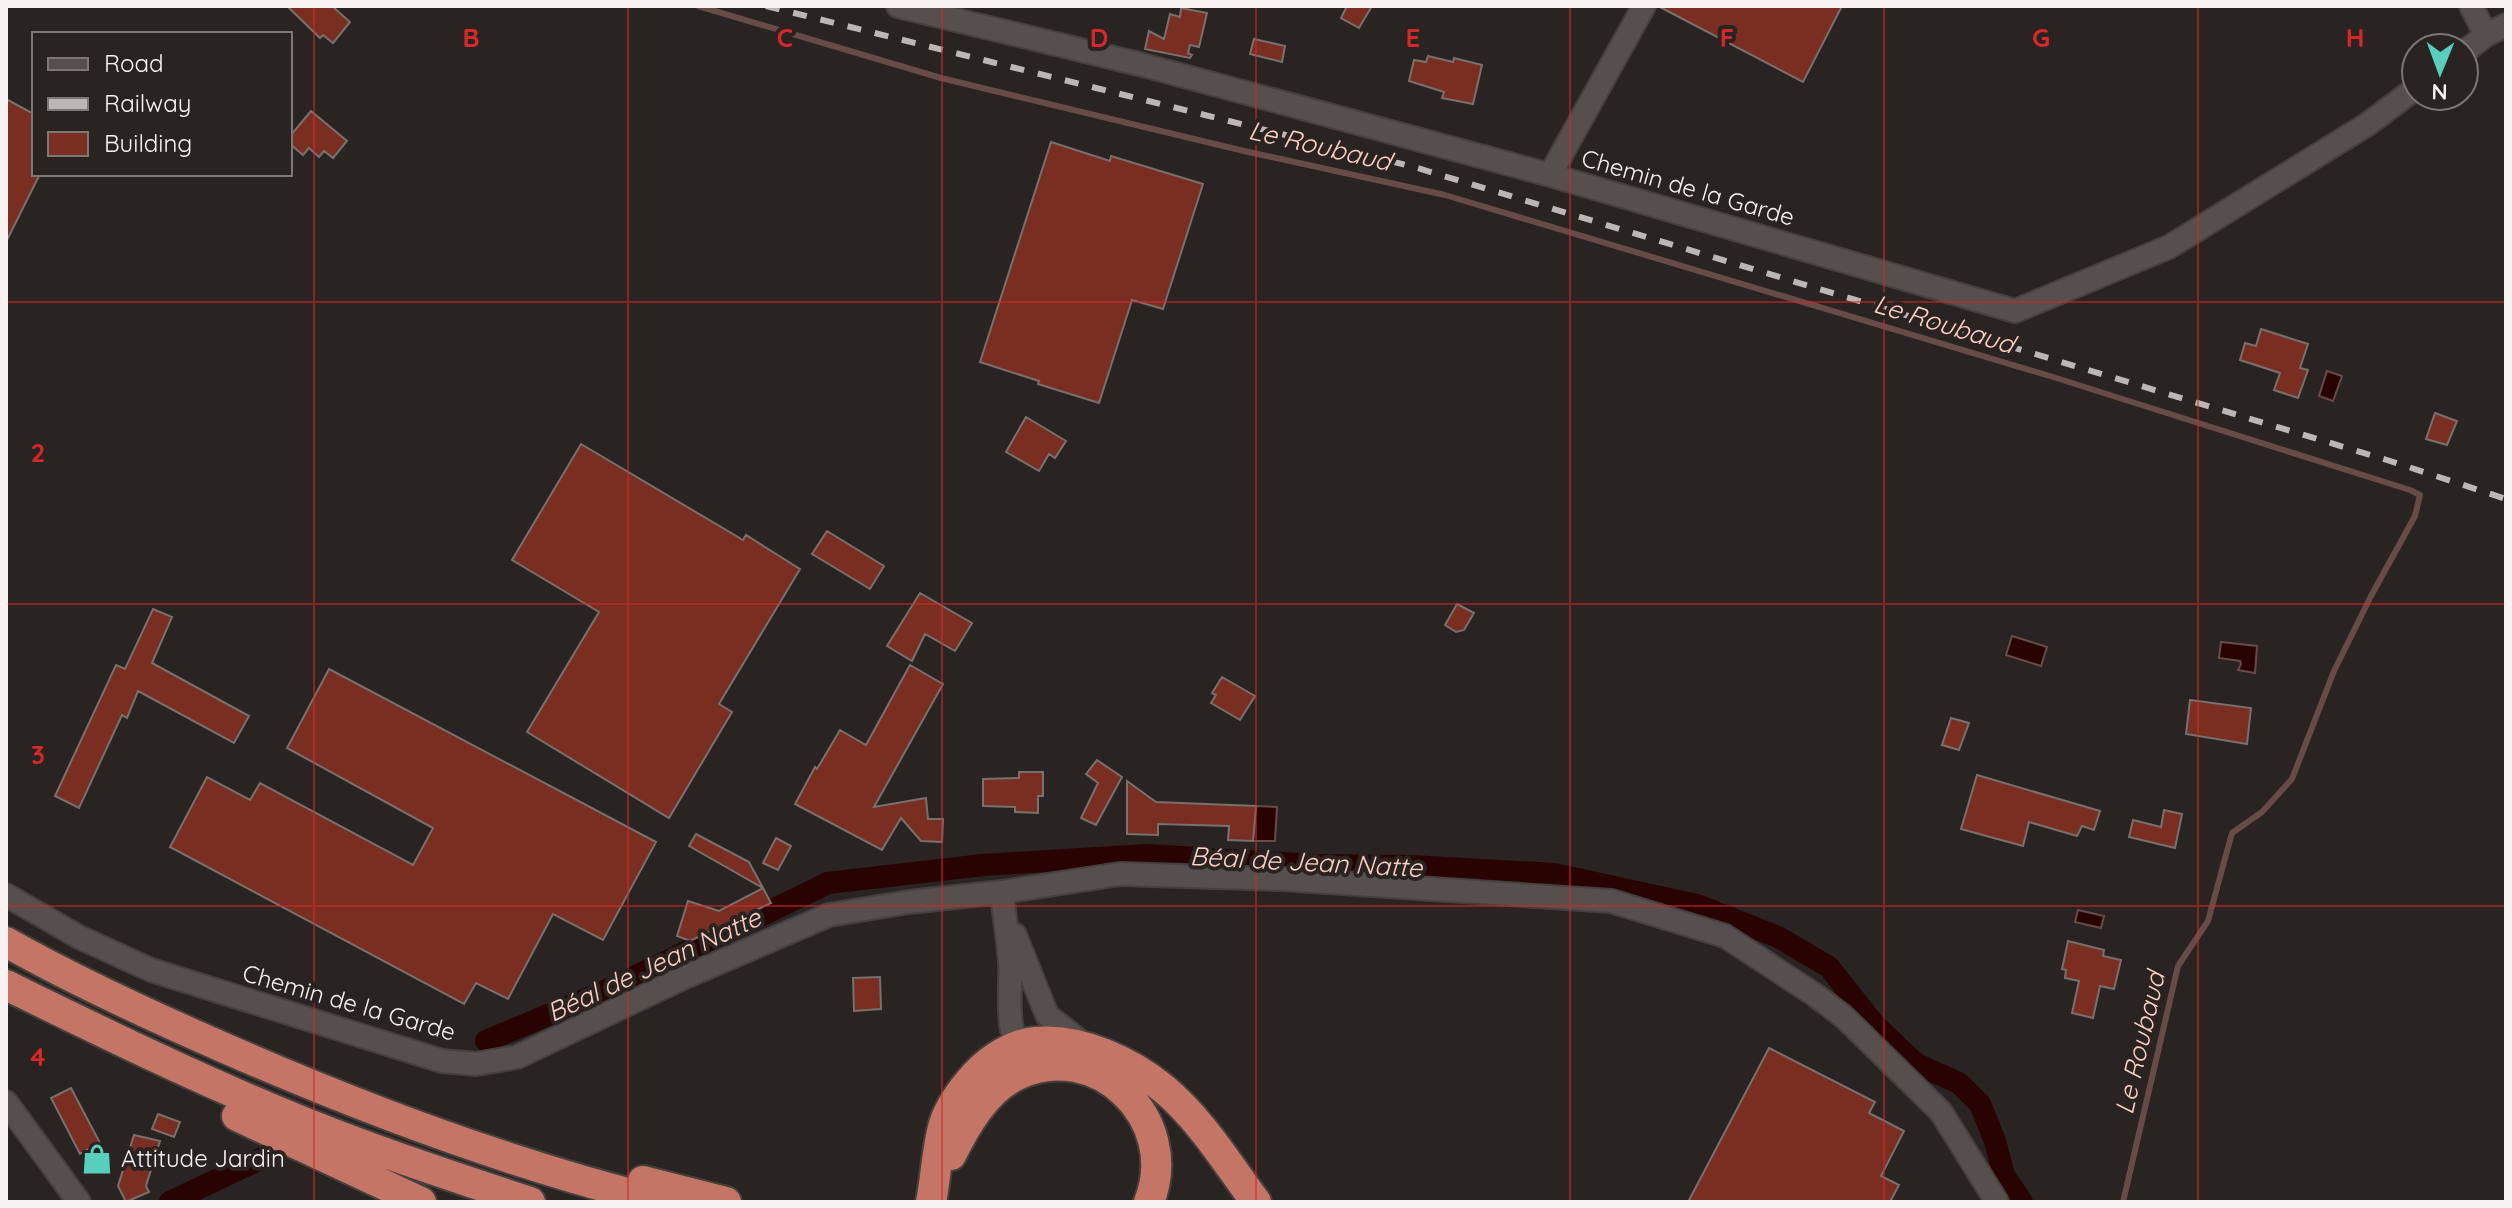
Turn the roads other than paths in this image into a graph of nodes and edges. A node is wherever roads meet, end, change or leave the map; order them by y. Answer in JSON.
{"nodes":[{"id":1,"x":898,"y":6,"type":"edge"},
{"id":2,"x":1644,"y":6,"type":"edge"},
{"id":3,"x":2471,"y":6,"type":"edge"},
{"id":4,"x":2496,"y":30,"type":"edge"},
{"id":5,"x":2400,"y":100,"type":"edge"},
{"id":6,"x":1550,"y":175,"type":"junction"},
{"id":7,"x":1002,"y":892,"type":"junction"},
{"id":8,"x":6,"y":895,"type":"edge"},
{"id":9,"x":6,"y":942,"type":"edge"},
{"id":10,"x":6,"y":985,"type":"edge"},
{"id":11,"x":6,"y":993,"type":"edge"},
{"id":12,"x":122,"y":1003,"type":"junction"},
{"id":13,"x":1035,"y":1045,"type":"junction"},
{"id":14,"x":6,"y":1102,"type":"edge"},
{"id":15,"x":79,"y":1202,"type":"edge"},
{"id":16,"x":421,"y":1202,"type":"edge"},
{"id":17,"x":530,"y":1202,"type":"edge"},
{"id":18,"x":662,"y":1202,"type":"edge"},
{"id":19,"x":726,"y":1202,"type":"edge"},
{"id":20,"x":932,"y":1202,"type":"edge"},
{"id":21,"x":1149,"y":1202,"type":"edge"},
{"id":22,"x":1256,"y":1202,"type":"edge"},
{"id":23,"x":1997,"y":1202,"type":"edge"}],
"edges":[{"from":1,"to":6,"type":"street","name":"Chemin de la Garde"},
{"from":2,"to":6,"type":"street"},
{"from":3,"to":4,"type":"street"},
{"from":5,"to":6,"type":"street","name":"Chemin de la Garde"},
{"from":7,"to":8,"type":"street","name":"Chemin de la Garde"},
{"from":7,"to":13,"type":"street"},
{"from":7,"to":13,"type":"street"},
{"from":7,"to":23,"type":"street","name":"Chemin de la Garde"},
{"from":9,"to":12,"type":"highway"},
{"from":10,"to":17,"type":"highway"},
{"from":11,"to":16,"type":"highway"},
{"from":12,"to":18,"type":"highway"},
{"from":12,"to":19,"type":"highway"},
{"from":13,"to":20,"type":"highway"},
{"from":13,"to":20,"type":"highway"},
{"from":13,"to":21,"type":"highway"},
{"from":13,"to":22,"type":"highway"},
{"from":14,"to":15,"type":"street"}]}
